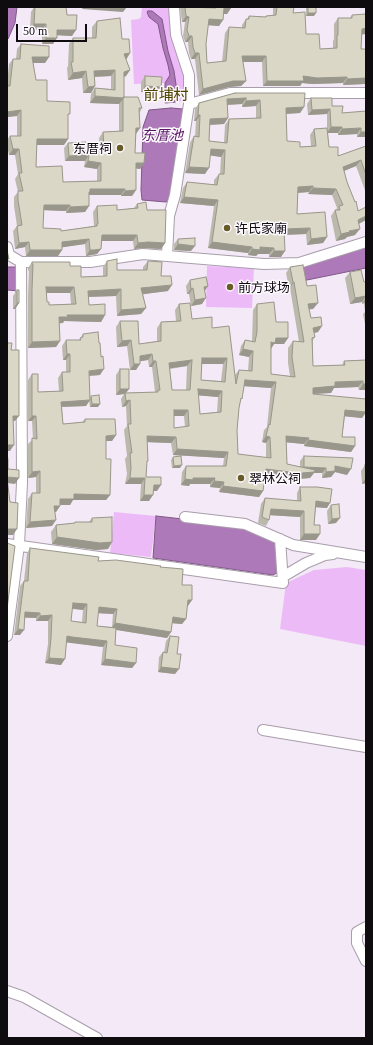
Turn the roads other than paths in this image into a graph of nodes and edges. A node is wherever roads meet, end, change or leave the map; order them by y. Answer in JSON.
{"nodes":[{"id":1,"x":174,"y":7,"type":"edge"},
{"id":2,"x":366,"y":93,"type":"edge"},
{"id":3,"x":189,"y":104,"type":"junction"},
{"id":4,"x":366,"y":242,"type":"edge"},
{"id":5,"x":7,"y":246,"type":"edge"},
{"id":6,"x":167,"y":256,"type":"junction"},
{"id":7,"x":21,"y":262,"type":"junction"},
{"id":8,"x":185,"y":517,"type":"dead end"},
{"id":9,"x":280,"y":539,"type":"junction"},
{"id":10,"x":7,"y":544,"type":"edge"},
{"id":11,"x":19,"y":545,"type":"junction"},
{"id":12,"x":344,"y":553,"type":"junction"},
{"id":13,"x":366,"y":556,"type":"edge"},
{"id":14,"x":284,"y":576,"type":"dead end"},
{"id":15,"x":7,"y":636,"type":"edge"},
{"id":16,"x":263,"y":730,"type":"dead end"},
{"id":17,"x":366,"y":747,"type":"edge"},
{"id":18,"x":366,"y":927,"type":"edge"},
{"id":19,"x":366,"y":961,"type":"edge"},
{"id":20,"x":7,"y":991,"type":"edge"},
{"id":21,"x":97,"y":1038,"type":"edge"}],
"edges":[{"from":1,"to":3,"type":"street"},
{"from":2,"to":3,"type":"street"},
{"from":3,"to":6,"type":"street"},
{"from":4,"to":6,"type":"street"},
{"from":5,"to":7,"type":"street"},
{"from":6,"to":7,"type":"street"},
{"from":7,"to":11,"type":"street"},
{"from":8,"to":9,"type":"street"},
{"from":9,"to":11,"type":"street"},
{"from":9,"to":12,"type":"street"},
{"from":10,"to":11,"type":"street"},
{"from":11,"to":15,"type":"street"},
{"from":12,"to":13,"type":"street"},
{"from":12,"to":14,"type":"street"},
{"from":16,"to":17,"type":"street"},
{"from":18,"to":19,"type":"street"},
{"from":20,"to":21,"type":"street"}]}
